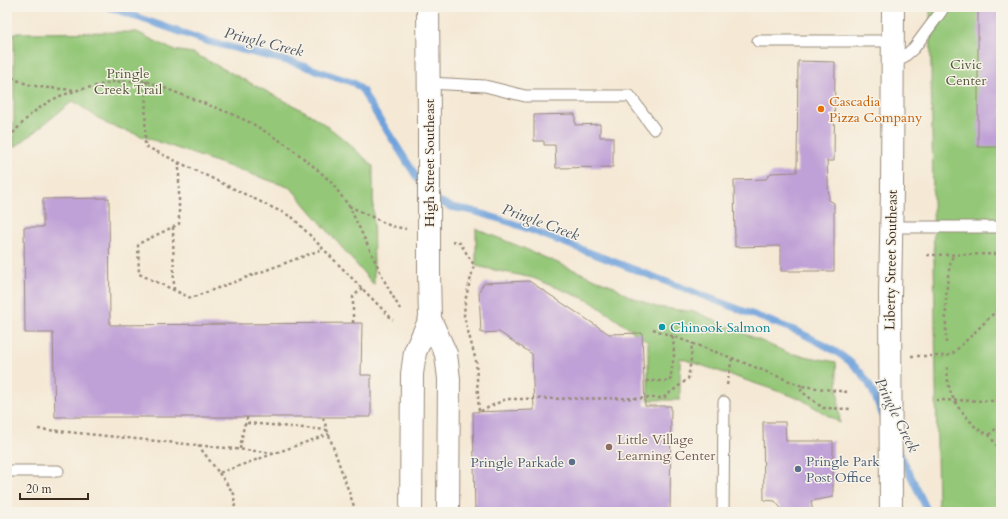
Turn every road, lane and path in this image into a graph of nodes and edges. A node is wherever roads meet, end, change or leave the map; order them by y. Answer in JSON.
{"nodes":[{"id":1,"x":428,"y":7,"type":"edge"},
{"id":2,"x":893,"y":7,"type":"edge"},
{"id":3,"x":944,"y":7,"type":"edge"},
{"id":4,"x":758,"y":41,"type":"dead end"},
{"id":5,"x":893,"y":41,"type":"junction"},
{"id":6,"x":893,"y":66,"type":"junction"},
{"id":7,"x":7,"y":74,"type":"edge"},
{"id":8,"x":146,"y":81,"type":"junction"},
{"id":9,"x":428,"y":83,"type":"junction"},
{"id":10,"x":78,"y":90,"type":"junction"},
{"id":11,"x":654,"y":129,"type":"dead end"},
{"id":12,"x":7,"y":135,"type":"edge"},
{"id":13,"x":179,"y":162,"type":"junction"},
{"id":14,"x":173,"y":227,"type":"junction"},
{"id":15,"x":890,"y":227,"type":"junction"},
{"id":16,"x":1001,"y":227,"type":"edge"},
{"id":17,"x":323,"y":249,"type":"junction"},
{"id":18,"x":1001,"y":254,"type":"edge"},
{"id":19,"x":953,"y":255,"type":"junction"},
{"id":20,"x":926,"y":256,"type":"dead end"},
{"id":21,"x":474,"y":264,"type":"dead end"},
{"id":22,"x":362,"y":288,"type":"junction"},
{"id":23,"x":174,"y":290,"type":"junction"},
{"id":24,"x":1001,"y":308,"type":"edge"},
{"id":25,"x":400,"y":309,"type":"dead end"},
{"id":26,"x":430,"y":319,"type":"junction"},
{"id":27,"x":393,"y":320,"type":"dead end"},
{"id":28,"x":353,"y":323,"type":"dead end"},
{"id":29,"x":653,"y":329,"type":"dead end"},
{"id":30,"x":673,"y":336,"type":"junction"},
{"id":31,"x":692,"y":343,"type":"junction"},
{"id":32,"x":946,"y":343,"type":"dead end"},
{"id":33,"x":890,"y":356,"type":"junction"},
{"id":34,"x":732,"y":358,"type":"junction"},
{"id":35,"x":947,"y":367,"type":"dead end"},
{"id":36,"x":646,"y":381,"type":"dead end"},
{"id":37,"x":802,"y":386,"type":"junction"},
{"id":38,"x":847,"y":392,"type":"dead end"},
{"id":39,"x":936,"y":400,"type":"dead end"},
{"id":40,"x":954,"y":401,"type":"junction"},
{"id":41,"x":1001,"y":401,"type":"edge"},
{"id":42,"x":724,"y":402,"type":"joint"},
{"id":43,"x":851,"y":409,"type":"dead end"},
{"id":44,"x":248,"y":417,"type":"dead end"},
{"id":45,"x":323,"y":418,"type":"dead end"},
{"id":46,"x":247,"y":423,"type":"junction"},
{"id":47,"x":1001,"y":424,"type":"edge"},
{"id":48,"x":38,"y":429,"type":"dead end"},
{"id":49,"x":328,"y":432,"type":"junction"},
{"id":50,"x":989,"y":435,"type":"junction"},
{"id":51,"x":198,"y":444,"type":"junction"},
{"id":52,"x":240,"y":449,"type":"junction"},
{"id":53,"x":1001,"y":451,"type":"edge"},
{"id":54,"x":275,"y":453,"type":"junction"},
{"id":55,"x":58,"y":470,"type":"dead end"},
{"id":56,"x":7,"y":471,"type":"edge"},
{"id":57,"x":219,"y":473,"type":"junction"},
{"id":58,"x":235,"y":512,"type":"edge"},
{"id":59,"x":356,"y":512,"type":"edge"},
{"id":60,"x":411,"y":512,"type":"edge"},
{"id":61,"x":448,"y":512,"type":"edge"},
{"id":62,"x":723,"y":512,"type":"edge"},
{"id":63,"x":891,"y":512,"type":"edge"}],
"edges":[{"from":1,"to":9,"type":"street","name":"High Street Southeast"},
{"from":2,"to":5,"type":"street","name":"Liberty Street Southeast"},
{"from":3,"to":6,"type":"lane"},
{"from":4,"to":5,"type":"lane"},
{"from":5,"to":6,"type":"street","name":"Liberty Street Southeast"},
{"from":6,"to":15,"type":"street","name":"Liberty Street Southeast"},
{"from":7,"to":10,"type":"path"},
{"from":8,"to":10,"type":"path"},
{"from":8,"to":13,"type":"path"},
{"from":8,"to":25,"type":"path"},
{"from":9,"to":11,"type":"lane"},
{"from":9,"to":26,"type":"street","name":"High Street Southeast","bridge":true},
{"from":10,"to":12,"type":"path"},
{"from":13,"to":14,"type":"path"},
{"from":13,"to":17,"type":"path"},
{"from":14,"to":23,"type":"path"},
{"from":14,"to":23,"type":"path"},
{"from":15,"to":16,"type":"lane"},
{"from":15,"to":33,"type":"street","name":"Liberty Street Southeast","bridge":true},
{"from":17,"to":22,"type":"path"},
{"from":17,"to":23,"type":"path"},
{"from":18,"to":19,"type":"path"},
{"from":19,"to":20,"type":"path"},
{"from":19,"to":32,"type":"path"},
{"from":21,"to":31,"type":"path"},
{"from":22,"to":27,"type":"path"},
{"from":22,"to":28,"type":"path"},
{"from":24,"to":33,"type":"path","bridge":true},
{"from":26,"to":60,"type":"street","name":"High Street Southeast"},
{"from":26,"to":61,"type":"street","name":"High Street Southeast"},
{"from":29,"to":30,"type":"path"},
{"from":30,"to":31,"type":"path"},
{"from":30,"to":36,"type":"path"},
{"from":31,"to":34,"type":"path"},
{"from":33,"to":63,"type":"street","name":"Liberty Street Southeast","bridge":true},
{"from":34,"to":37,"type":"path"},
{"from":34,"to":42,"type":"path"},
{"from":35,"to":40,"type":"path"},
{"from":37,"to":38,"type":"path"},
{"from":37,"to":43,"type":"path"},
{"from":39,"to":40,"type":"path"},
{"from":40,"to":41,"type":"path"},
{"from":40,"to":50,"type":"path"},
{"from":42,"to":62,"type":"lane"},
{"from":44,"to":46,"type":"path"},
{"from":45,"to":49,"type":"path"},
{"from":46,"to":49,"type":"path"},
{"from":46,"to":52,"type":"path"},
{"from":47,"to":50,"type":"path"},
{"from":48,"to":51,"type":"path"},
{"from":49,"to":54,"type":"path"},
{"from":49,"to":59,"type":"path"},
{"from":50,"to":53,"type":"path"},
{"from":51,"to":52,"type":"path"},
{"from":51,"to":57,"type":"path"},
{"from":52,"to":54,"type":"path"},
{"from":54,"to":57,"type":"path"},
{"from":55,"to":56,"type":"lane"},
{"from":57,"to":58,"type":"path"}]}
